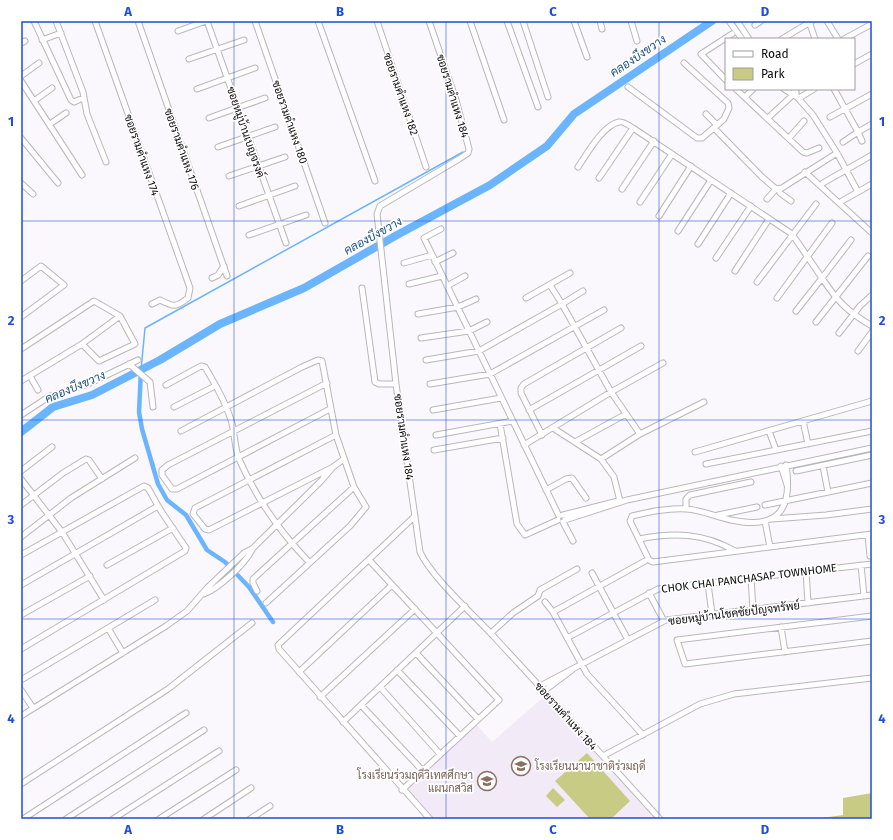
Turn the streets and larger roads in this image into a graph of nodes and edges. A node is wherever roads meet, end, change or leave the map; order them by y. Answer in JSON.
{"nodes":[{"id":1,"x":34,"y":21,"type":"edge"},
{"id":2,"x":56,"y":21,"type":"edge"},
{"id":3,"x":95,"y":21,"type":"edge"},
{"id":4,"x":138,"y":21,"type":"edge"},
{"id":5,"x":206,"y":21,"type":"edge"},
{"id":6,"x":255,"y":21,"type":"edge"},
{"id":7,"x":318,"y":21,"type":"edge"},
{"id":8,"x":377,"y":21,"type":"edge"},
{"id":9,"x":429,"y":21,"type":"edge"},
{"id":10,"x":470,"y":21,"type":"edge"},
{"id":11,"x":507,"y":21,"type":"edge"},
{"id":12,"x":523,"y":21,"type":"edge"},
{"id":13,"x":574,"y":21,"type":"edge"},
{"id":14,"x":600,"y":21,"type":"edge"},
{"id":15,"x":631,"y":21,"type":"edge"},
{"id":16,"x":728,"y":21,"type":"edge"},
{"id":17,"x":737,"y":21,"type":"edge"},
{"id":18,"x":761,"y":21,"type":"edge"},
{"id":19,"x":810,"y":21,"type":"edge"},
{"id":20,"x":827,"y":21,"type":"edge"},
{"id":21,"x":755,"y":25,"type":"dead end"},
{"id":22,"x":871,"y":25,"type":"edge"},
{"id":23,"x":602,"y":29,"type":"dead end"},
{"id":24,"x":178,"y":31,"type":"dead end"},
{"id":25,"x":744,"y":31,"type":"junction"},
{"id":26,"x":61,"y":33,"type":"junction"},
{"id":27,"x":738,"y":36,"type":"edge"},
{"id":28,"x":748,"y":38,"type":"edge"},
{"id":29,"x":784,"y":38,"type":"edge"},
{"id":30,"x":815,"y":38,"type":"edge"},
{"id":31,"x":837,"y":38,"type":"edge"},
{"id":32,"x":846,"y":38,"type":"edge"},
{"id":33,"x":42,"y":40,"type":"junction"},
{"id":34,"x":244,"y":40,"type":"dead end"},
{"id":35,"x":637,"y":41,"type":"dead end"},
{"id":36,"x":725,"y":42,"type":"edge"},
{"id":37,"x":217,"y":49,"type":"junction"},
{"id":38,"x":872,"y":54,"type":"edge"},
{"id":39,"x":587,"y":56,"type":"dead end"},
{"id":40,"x":189,"y":59,"type":"dead end"},
{"id":41,"x":39,"y":63,"type":"dead end"},
{"id":42,"x":684,"y":63,"type":"dead end"},
{"id":43,"x":855,"y":63,"type":"edge"},
{"id":44,"x":254,"y":68,"type":"dead end"},
{"id":45,"x":21,"y":76,"type":"edge"},
{"id":46,"x":725,"y":77,"type":"edge"},
{"id":47,"x":228,"y":78,"type":"junction"},
{"id":48,"x":21,"y":81,"type":"edge"},
{"id":49,"x":628,"y":86,"type":"dead end"},
{"id":50,"x":52,"y":88,"type":"dead end"},
{"id":51,"x":197,"y":88,"type":"dead end"},
{"id":52,"x":737,"y":90,"type":"edge"},
{"id":53,"x":752,"y":90,"type":"edge"},
{"id":54,"x":786,"y":90,"type":"edge"},
{"id":55,"x":810,"y":90,"type":"edge"},
{"id":56,"x":834,"y":90,"type":"edge"},
{"id":57,"x":796,"y":94,"type":"edge"},
{"id":58,"x":872,"y":94,"type":"edge"},
{"id":59,"x":548,"y":97,"type":"dead end"},
{"id":60,"x":745,"y":97,"type":"junction"},
{"id":61,"x":83,"y":98,"type":"junction"},
{"id":62,"x":265,"y":98,"type":"dead end"},
{"id":63,"x":34,"y":101,"type":"junction"},
{"id":64,"x":237,"y":107,"type":"junction"},
{"id":65,"x":538,"y":107,"type":"dead end"},
{"id":66,"x":844,"y":109,"type":"junction"},
{"id":67,"x":66,"y":113,"type":"dead end"},
{"id":68,"x":706,"y":114,"type":"dead end"},
{"id":69,"x":830,"y":117,"type":"dead end"},
{"id":70,"x":209,"y":118,"type":"dead end"},
{"id":71,"x":768,"y":118,"type":"junction"},
{"id":72,"x":504,"y":120,"type":"dead end"},
{"id":73,"x":804,"y":121,"type":"dead end"},
{"id":74,"x":50,"y":124,"type":"junction"},
{"id":75,"x":872,"y":124,"type":"edge"},
{"id":76,"x":275,"y":127,"type":"dead end"},
{"id":77,"x":715,"y":127,"type":"junction"},
{"id":78,"x":633,"y":128,"type":"junction"},
{"id":79,"x":858,"y":132,"type":"junction"},
{"id":80,"x":248,"y":137,"type":"junction"},
{"id":81,"x":21,"y":138,"type":"edge"},
{"id":82,"x":789,"y":138,"type":"junction"},
{"id":83,"x":654,"y":141,"type":"junction"},
{"id":84,"x":843,"y":142,"type":"dead end"},
{"id":85,"x":862,"y":142,"type":"dead end"},
{"id":86,"x":218,"y":147,"type":"dead end"},
{"id":87,"x":819,"y":148,"type":"dead end"},
{"id":88,"x":837,"y":153,"type":"junction"},
{"id":89,"x":672,"y":154,"type":"junction"},
{"id":90,"x":872,"y":155,"type":"edge"},
{"id":91,"x":285,"y":156,"type":"dead end"},
{"id":92,"x":106,"y":162,"type":"dead end"},
{"id":93,"x":258,"y":166,"type":"junction"},
{"id":94,"x":691,"y":166,"type":"junction"},
{"id":95,"x":426,"y":167,"type":"dead end"},
{"id":96,"x":578,"y":167,"type":"dead end"},
{"id":97,"x":846,"y":170,"type":"junction"},
{"id":98,"x":805,"y":172,"type":"junction"},
{"id":99,"x":82,"y":175,"type":"dead end"},
{"id":100,"x":230,"y":176,"type":"dead end"},
{"id":101,"x":599,"y":178,"type":"dead end"},
{"id":102,"x":711,"y":180,"type":"junction"},
{"id":103,"x":375,"y":181,"type":"dead end"},
{"id":104,"x":21,"y":183,"type":"edge"},
{"id":105,"x":58,"y":183,"type":"dead end"},
{"id":106,"x":823,"y":183,"type":"dead end"},
{"id":107,"x":872,"y":184,"type":"edge"},
{"id":108,"x":295,"y":186,"type":"dead end"},
{"id":109,"x":622,"y":189,"type":"dead end"},
{"id":110,"x":777,"y":189,"type":"junction"},
{"id":111,"x":858,"y":192,"type":"junction"},
{"id":112,"x":731,"y":193,"type":"junction"},
{"id":113,"x":33,"y":194,"type":"dead end"},
{"id":114,"x":268,"y":196,"type":"junction"},
{"id":115,"x":767,"y":199,"type":"dead end"},
{"id":116,"x":791,"y":201,"type":"dead end"},
{"id":117,"x":842,"y":201,"type":"dead end"},
{"id":118,"x":640,"y":202,"type":"dead end"},
{"id":119,"x":816,"y":204,"type":"dead end"},
{"id":120,"x":239,"y":206,"type":"dead end"},
{"id":121,"x":751,"y":206,"type":"junction"},
{"id":122,"x":306,"y":215,"type":"dead end"},
{"id":123,"x":659,"y":216,"type":"dead end"},
{"id":124,"x":769,"y":219,"type":"junction"},
{"id":125,"x":325,"y":223,"type":"dead end"},
{"id":126,"x":832,"y":223,"type":"dead end"},
{"id":127,"x":279,"y":224,"type":"junction"},
{"id":128,"x":441,"y":229,"type":"dead end"},
{"id":129,"x":678,"y":231,"type":"dead end"},
{"id":130,"x":872,"y":233,"type":"edge"},
{"id":131,"x":792,"y":234,"type":"junction"},
{"id":132,"x":249,"y":235,"type":"dead end"},
{"id":133,"x":851,"y":240,"type":"dead end"},
{"id":134,"x":286,"y":243,"type":"dead end"},
{"id":135,"x":698,"y":244,"type":"dead end"},
{"id":136,"x":453,"y":253,"type":"dead end"},
{"id":137,"x":432,"y":255,"type":"junction"},
{"id":138,"x":808,"y":256,"type":"junction"},
{"id":139,"x":868,"y":256,"type":"dead end"},
{"id":140,"x":716,"y":258,"type":"dead end"},
{"id":141,"x":435,"y":262,"type":"junction"},
{"id":142,"x":404,"y":263,"type":"dead end"},
{"id":143,"x":224,"y":266,"type":"junction"},
{"id":144,"x":735,"y":271,"type":"dead end"},
{"id":145,"x":570,"y":274,"type":"dead end"},
{"id":146,"x":227,"y":276,"type":"dead end"},
{"id":147,"x":442,"y":276,"type":"junction"},
{"id":148,"x":465,"y":276,"type":"dead end"},
{"id":149,"x":212,"y":278,"type":"dead end"},
{"id":150,"x":822,"y":278,"type":"junction"},
{"id":151,"x":21,"y":281,"type":"edge"},
{"id":152,"x":757,"y":282,"type":"dead end"},
{"id":153,"x":409,"y":284,"type":"dead end"},
{"id":154,"x":447,"y":286,"type":"junction"},
{"id":155,"x":550,"y":286,"type":"junction"},
{"id":156,"x":362,"y":288,"type":"dead end"},
{"id":157,"x":583,"y":291,"type":"dead end"},
{"id":158,"x":871,"y":295,"type":"edge"},
{"id":159,"x":526,"y":298,"type":"dead end"},
{"id":160,"x":777,"y":298,"type":"dead end"},
{"id":161,"x":836,"y":298,"type":"junction"},
{"id":162,"x":476,"y":299,"type":"dead end"},
{"id":163,"x":152,"y":304,"type":"dead end"},
{"id":164,"x":562,"y":304,"type":"junction"},
{"id":165,"x":458,"y":307,"type":"junction"},
{"id":166,"x":604,"y":310,"type":"dead end"},
{"id":167,"x":796,"y":311,"type":"dead end"},
{"id":168,"x":418,"y":314,"type":"dead end"},
{"id":169,"x":853,"y":315,"type":"junction"},
{"id":170,"x":120,"y":316,"type":"junction"},
{"id":171,"x":21,"y":317,"type":"edge"},
{"id":172,"x":487,"y":322,"type":"dead end"},
{"id":173,"x":816,"y":322,"type":"dead end"},
{"id":174,"x":872,"y":326,"type":"edge"},
{"id":175,"x":574,"y":327,"type":"junction"},
{"id":176,"x":622,"y":328,"type":"dead end"},
{"id":177,"x":469,"y":331,"type":"junction"},
{"id":178,"x":872,"y":332,"type":"edge"},
{"id":179,"x":839,"y":333,"type":"dead end"},
{"id":180,"x":421,"y":338,"type":"dead end"},
{"id":181,"x":82,"y":344,"type":"junction"},
{"id":182,"x":641,"y":346,"type":"dead end"},
{"id":183,"x":21,"y":349,"type":"edge"},
{"id":184,"x":587,"y":349,"type":"junction"},
{"id":185,"x":479,"y":351,"type":"junction"},
{"id":186,"x":858,"y":351,"type":"dead end"},
{"id":187,"x":138,"y":360,"type":"dead end"},
{"id":188,"x":426,"y":360,"type":"dead end"},
{"id":189,"x":663,"y":363,"type":"dead end"},
{"id":190,"x":130,"y":364,"type":"junction"},
{"id":191,"x":598,"y":370,"type":"junction"},
{"id":192,"x":490,"y":374,"type":"junction"},
{"id":193,"x":30,"y":376,"type":"junction"},
{"id":194,"x":21,"y":381,"type":"edge"},
{"id":195,"x":327,"y":383,"type":"junction"},
{"id":196,"x":396,"y":384,"type":"junction"},
{"id":197,"x":430,"y":384,"type":"dead end"},
{"id":198,"x":166,"y":385,"type":"dead end"},
{"id":199,"x":215,"y":386,"type":"junction"},
{"id":200,"x":38,"y":390,"type":"dead end"},
{"id":201,"x":611,"y":392,"type":"junction"},
{"id":202,"x":501,"y":398,"type":"junction"},
{"id":203,"x":704,"y":402,"type":"dead end"},
{"id":204,"x":872,"y":402,"type":"edge"},
{"id":205,"x":153,"y":407,"type":"dead end"},
{"id":206,"x":174,"y":407,"type":"dead end"},
{"id":207,"x":226,"y":407,"type":"junction"},
{"id":208,"x":330,"y":409,"type":"junction"},
{"id":209,"x":433,"y":410,"type":"dead end"},
{"id":210,"x":529,"y":410,"type":"junction"},
{"id":211,"x":626,"y":414,"type":"junction"},
{"id":212,"x":21,"y":415,"type":"edge"},
{"id":213,"x":803,"y":421,"type":"junction"},
{"id":214,"x":513,"y":422,"type":"junction"},
{"id":215,"x":500,"y":424,"type":"junction"},
{"id":216,"x":553,"y":428,"type":"junction"},
{"id":217,"x":181,"y":431,"type":"dead end"},
{"id":218,"x":234,"y":431,"type":"junction"},
{"id":219,"x":769,"y":431,"type":"junction"},
{"id":220,"x":872,"y":431,"type":"edge"},
{"id":221,"x":640,"y":434,"type":"junction"},
{"id":222,"x":336,"y":435,"type":"junction"},
{"id":223,"x":436,"y":435,"type":"dead end"},
{"id":224,"x":542,"y":435,"type":"junction"},
{"id":225,"x":503,"y":438,"type":"junction"},
{"id":226,"x":575,"y":442,"type":"junction"},
{"id":227,"x":808,"y":444,"type":"junction"},
{"id":228,"x":524,"y":445,"type":"junction"},
{"id":229,"x":52,"y":446,"type":"dead end"},
{"id":230,"x":872,"y":448,"type":"edge"},
{"id":231,"x":434,"y":450,"type":"dead end"},
{"id":232,"x":776,"y":450,"type":"junction"},
{"id":233,"x":695,"y":452,"type":"dead end"},
{"id":234,"x":872,"y":455,"type":"edge"},
{"id":235,"x":135,"y":458,"type":"dead end"},
{"id":236,"x":239,"y":458,"type":"junction"},
{"id":237,"x":344,"y":459,"type":"junction"},
{"id":238,"x":601,"y":459,"type":"junction"},
{"id":239,"x":706,"y":464,"type":"dead end"},
{"id":240,"x":783,"y":466,"type":"junction"},
{"id":241,"x":823,"y":466,"type":"junction"},
{"id":242,"x":333,"y":467,"type":"junction"},
{"id":243,"x":796,"y":471,"type":"dead end"},
{"id":244,"x":21,"y":472,"type":"edge"},
{"id":245,"x":21,"y":479,"type":"edge"},
{"id":246,"x":102,"y":479,"type":"junction"},
{"id":247,"x":250,"y":480,"type":"junction"},
{"id":248,"x":751,"y":482,"type":"dead end"},
{"id":249,"x":872,"y":482,"type":"edge"},
{"id":250,"x":354,"y":486,"type":"junction"},
{"id":251,"x":546,"y":490,"type":"junction"},
{"id":252,"x":828,"y":492,"type":"junction"},
{"id":253,"x":34,"y":495,"type":"junction"},
{"id":254,"x":586,"y":498,"type":"dead end"},
{"id":255,"x":627,"y":500,"type":"junction"},
{"id":256,"x":786,"y":500,"type":"junction"},
{"id":257,"x":620,"y":501,"type":"junction"},
{"id":258,"x":262,"y":502,"type":"junction"},
{"id":259,"x":765,"y":504,"type":"dead end"},
{"id":260,"x":21,"y":505,"type":"edge"},
{"id":261,"x":158,"y":506,"type":"junction"},
{"id":262,"x":757,"y":506,"type":"dead end"},
{"id":263,"x":686,"y":509,"type":"junction"},
{"id":264,"x":872,"y":509,"type":"edge"},
{"id":265,"x":590,"y":510,"type":"junction"},
{"id":266,"x":50,"y":515,"type":"junction"},
{"id":267,"x":718,"y":515,"type":"junction"},
{"id":268,"x":415,"y":516,"type":"junction"},
{"id":269,"x":561,"y":518,"type":"junction"},
{"id":270,"x":772,"y":519,"type":"junction"},
{"id":271,"x":765,"y":521,"type":"junction"},
{"id":272,"x":276,"y":525,"type":"junction"},
{"id":273,"x":173,"y":528,"type":"junction"},
{"id":274,"x":62,"y":532,"type":"junction"},
{"id":275,"x":870,"y":535,"type":"edge"},
{"id":276,"x":21,"y":537,"type":"edge"},
{"id":277,"x":639,"y":539,"type":"junction"},
{"id":278,"x":573,"y":541,"type":"dead end"},
{"id":279,"x":292,"y":544,"type":"junction"},
{"id":280,"x":770,"y":547,"type":"junction"},
{"id":281,"x":735,"y":551,"type":"junction"},
{"id":282,"x":77,"y":553,"type":"junction"},
{"id":283,"x":21,"y":556,"type":"edge"},
{"id":284,"x":870,"y":556,"type":"dead end"},
{"id":285,"x":370,"y":561,"type":"junction"},
{"id":286,"x":645,"y":561,"type":"dead end"},
{"id":287,"x":309,"y":562,"type":"junction"},
{"id":288,"x":872,"y":564,"type":"edge"},
{"id":289,"x":107,"y":565,"type":"dead end"},
{"id":290,"x":861,"y":565,"type":"junction"},
{"id":291,"x":577,"y":568,"type":"dead end"},
{"id":292,"x":806,"y":571,"type":"junction"},
{"id":293,"x":592,"y":573,"type":"dead end"},
{"id":294,"x":90,"y":576,"type":"junction"},
{"id":295,"x":751,"y":578,"type":"junction"},
{"id":296,"x":708,"y":584,"type":"junction"},
{"id":297,"x":21,"y":585,"type":"edge"},
{"id":298,"x":392,"y":585,"type":"junction"},
{"id":299,"x":598,"y":586,"type":"junction"},
{"id":300,"x":257,"y":590,"type":"dead end"},
{"id":301,"x":649,"y":593,"type":"junction"},
{"id":302,"x":872,"y":595,"type":"edge"},
{"id":303,"x":864,"y":596,"type":"junction"},
{"id":304,"x":104,"y":600,"type":"junction"},
{"id":305,"x":155,"y":600,"type":"dead end"},
{"id":306,"x":545,"y":602,"type":"dead end"},
{"id":307,"x":266,"y":603,"type":"dead end"},
{"id":308,"x":808,"y":603,"type":"junction"},
{"id":309,"x":465,"y":606,"type":"junction"},
{"id":310,"x":415,"y":610,"type":"junction"},
{"id":311,"x":753,"y":610,"type":"junction"},
{"id":312,"x":553,"y":612,"type":"junction"},
{"id":313,"x":614,"y":613,"type":"junction"},
{"id":314,"x":712,"y":614,"type":"junction"},
{"id":315,"x":21,"y":615,"type":"edge"},
{"id":316,"x":872,"y":616,"type":"edge"},
{"id":317,"x":664,"y":621,"type":"junction"},
{"id":318,"x":252,"y":623,"type":"dead end"},
{"id":319,"x":781,"y":627,"type":"junction"},
{"id":320,"x":108,"y":628,"type":"junction"},
{"id":321,"x":437,"y":633,"type":"junction"},
{"id":322,"x":491,"y":633,"type":"junction"},
{"id":323,"x":567,"y":638,"type":"junction"},
{"id":324,"x":628,"y":640,"type":"junction"},
{"id":325,"x":872,"y":642,"type":"edge"},
{"id":326,"x":21,"y":649,"type":"edge"},
{"id":327,"x":785,"y":652,"type":"junction"},
{"id":328,"x":123,"y":653,"type":"junction"},
{"id":329,"x":416,"y":653,"type":"junction"},
{"id":330,"x":582,"y":665,"type":"junction"},
{"id":331,"x":397,"y":670,"type":"junction"},
{"id":332,"x":572,"y":670,"type":"junction"},
{"id":333,"x":299,"y":672,"type":"junction"},
{"id":334,"x":872,"y":678,"type":"edge"},
{"id":335,"x":21,"y":680,"type":"edge"},
{"id":336,"x":540,"y":686,"type":"junction"},
{"id":337,"x":380,"y":687,"type":"junction"},
{"id":338,"x":21,"y":690,"type":"edge"},
{"id":339,"x":544,"y":691,"type":"junction"},
{"id":340,"x":320,"y":697,"type":"junction"},
{"id":341,"x":360,"y":705,"type":"junction"},
{"id":342,"x":33,"y":708,"type":"junction"},
{"id":343,"x":186,"y":713,"type":"dead end"},
{"id":344,"x":21,"y":716,"type":"edge"},
{"id":345,"x":478,"y":719,"type":"junction"},
{"id":346,"x":343,"y":722,"type":"junction"},
{"id":347,"x":204,"y":730,"type":"dead end"},
{"id":348,"x":643,"y":735,"type":"junction"},
{"id":349,"x":460,"y":736,"type":"junction"},
{"id":350,"x":219,"y":751,"type":"dead end"},
{"id":351,"x":440,"y":754,"type":"junction"},
{"id":352,"x":603,"y":756,"type":"junction"},
{"id":353,"x":236,"y":770,"type":"dead end"},
{"id":354,"x":422,"y":770,"type":"junction"},
{"id":355,"x":21,"y":784,"type":"edge"},
{"id":356,"x":251,"y":788,"type":"dead end"},
{"id":357,"x":402,"y":790,"type":"junction"},
{"id":358,"x":270,"y":806,"type":"dead end"},
{"id":359,"x":25,"y":819,"type":"edge"},
{"id":360,"x":66,"y":819,"type":"edge"},
{"id":361,"x":113,"y":819,"type":"edge"},
{"id":362,"x":159,"y":819,"type":"edge"},
{"id":363,"x":204,"y":819,"type":"edge"},
{"id":364,"x":250,"y":819,"type":"edge"},
{"id":365,"x":430,"y":819,"type":"edge"},
{"id":366,"x":660,"y":819,"type":"edge"}],
"edges":[{"from":1,"to":33,"type":"street"},
{"from":2,"to":26,"type":"street"},
{"from":3,"to":163,"type":"street","name":"ซอยรามคำแหง 174"},
{"from":4,"to":143,"type":"street","name":"ซอยรามคำแหง 176"},
{"from":5,"to":24,"type":"street"},
{"from":5,"to":37,"type":"street","name":"ซอยหมู่บ้านเบญจรงค์"},
{"from":6,"to":125,"type":"street","name":"ซอยรามคำแหง 180"},
{"from":7,"to":103,"type":"street"},
{"from":8,"to":95,"type":"street","name":"ซอยรามคำแหง 182"},
{"from":9,"to":196,"type":"street","name":"ซอยรามคำแหง 184"},
{"from":10,"to":72,"type":"street"},
{"from":11,"to":65,"type":"street"},
{"from":12,"to":59,"type":"street"},
{"from":13,"to":39,"type":"street"},
{"from":14,"to":23,"type":"street"},
{"from":15,"to":35,"type":"street"},
{"from":16,"to":27,"type":"street"},
{"from":17,"to":25,"type":"street"},
{"from":18,"to":21,"type":"street"},
{"from":19,"to":29,"type":"street"},
{"from":19,"to":30,"type":"street"},
{"from":20,"to":31,"type":"street"},
{"from":22,"to":32,"type":"street"},
{"from":25,"to":27,"type":"street"},
{"from":25,"to":28,"type":"street"},
{"from":26,"to":33,"type":"street"},
{"from":26,"to":61,"type":"street"},
{"from":33,"to":61,"type":"street"},
{"from":34,"to":37,"type":"street"},
{"from":36,"to":46,"type":"street"},
{"from":37,"to":40,"type":"street"},
{"from":37,"to":47,"type":"street","name":"ซอยหมู่บ้านเบญจรงค์"},
{"from":38,"to":43,"type":"street"},
{"from":41,"to":45,"type":"street"},
{"from":42,"to":77,"type":"street"},
{"from":44,"to":47,"type":"street"},
{"from":47,"to":51,"type":"street"},
{"from":47,"to":64,"type":"street","name":"ซอยหมู่บ้านเบญจรงค์"},
{"from":48,"to":63,"type":"street"},
{"from":49,"to":77,"type":"street"},
{"from":50,"to":63,"type":"street"},
{"from":52,"to":60,"type":"street"},
{"from":53,"to":60,"type":"street"},
{"from":54,"to":57,"type":"street"},
{"from":55,"to":57,"type":"street"},
{"from":56,"to":66,"type":"street"},
{"from":57,"to":71,"type":"street"},
{"from":57,"to":88,"type":"street"},
{"from":58,"to":66,"type":"street"},
{"from":60,"to":71,"type":"street"},
{"from":61,"to":92,"type":"street"},
{"from":62,"to":64,"type":"street"},
{"from":63,"to":74,"type":"street"},
{"from":64,"to":70,"type":"street"},
{"from":64,"to":80,"type":"street","name":"ซอยหมู่บ้านเบญจรงค์"},
{"from":66,"to":69,"type":"street"},
{"from":66,"to":79,"type":"street"},
{"from":67,"to":74,"type":"street"},
{"from":68,"to":77,"type":"street"},
{"from":71,"to":82,"type":"street"},
{"from":73,"to":82,"type":"street"},
{"from":74,"to":99,"type":"street"},
{"from":75,"to":79,"type":"street"},
{"from":76,"to":80,"type":"street"},
{"from":77,"to":110,"type":"street"},
{"from":78,"to":83,"type":"street"},
{"from":78,"to":96,"type":"street"},
{"from":78,"to":101,"type":"street"},
{"from":79,"to":84,"type":"street"},
{"from":79,"to":85,"type":"street"},
{"from":80,"to":86,"type":"street"},
{"from":80,"to":93,"type":"street","name":"ซอยหมู่บ้านเบญจรงค์"},
{"from":81,"to":105,"type":"street"},
{"from":82,"to":87,"type":"street"},
{"from":83,"to":89,"type":"street"},
{"from":83,"to":109,"type":"street"},
{"from":88,"to":97,"type":"street"},
{"from":88,"to":98,"type":"street"},
{"from":89,"to":94,"type":"street"},
{"from":89,"to":118,"type":"street"},
{"from":90,"to":97,"type":"street"},
{"from":91,"to":93,"type":"street"},
{"from":93,"to":100,"type":"street"},
{"from":93,"to":114,"type":"street","name":"ซอยหมู่บ้านเบญจรงค์"},
{"from":94,"to":102,"type":"street"},
{"from":94,"to":123,"type":"street"},
{"from":97,"to":106,"type":"street"},
{"from":97,"to":111,"type":"street"},
{"from":98,"to":110,"type":"street"},
{"from":98,"to":130,"type":"street"},
{"from":102,"to":112,"type":"street"},
{"from":102,"to":129,"type":"street"},
{"from":104,"to":113,"type":"street"},
{"from":107,"to":111,"type":"street"},
{"from":108,"to":114,"type":"street"},
{"from":110,"to":115,"type":"street"},
{"from":110,"to":116,"type":"street"},
{"from":111,"to":117,"type":"street"},
{"from":112,"to":121,"type":"street"},
{"from":112,"to":135,"type":"street"},
{"from":114,"to":120,"type":"street"},
{"from":114,"to":127,"type":"street","name":"ซอยหมู่บ้านเบญจรงค์"},
{"from":119,"to":131,"type":"street"},
{"from":121,"to":124,"type":"street"},
{"from":121,"to":140,"type":"street"},
{"from":122,"to":127,"type":"street"},
{"from":124,"to":131,"type":"street"},
{"from":124,"to":144,"type":"street"},
{"from":126,"to":138,"type":"street"},
{"from":127,"to":132,"type":"street"},
{"from":127,"to":134,"type":"street","name":"ซอยหมู่บ้านเบญจรงค์"},
{"from":128,"to":137,"type":"street"},
{"from":131,"to":138,"type":"street"},
{"from":131,"to":152,"type":"street"},
{"from":133,"to":150,"type":"street"},
{"from":136,"to":141,"type":"street"},
{"from":137,"to":141,"type":"street"},
{"from":137,"to":142,"type":"street"},
{"from":138,"to":150,"type":"street"},
{"from":138,"to":160,"type":"street"},
{"from":139,"to":161,"type":"street"},
{"from":141,"to":147,"type":"street"},
{"from":143,"to":146,"type":"street","name":"ซอยรามคำแหง 176"},
{"from":143,"to":149,"type":"street"},
{"from":145,"to":155,"type":"street"},
{"from":147,"to":153,"type":"street"},
{"from":147,"to":154,"type":"street"},
{"from":148,"to":154,"type":"street"},
{"from":150,"to":161,"type":"street"},
{"from":150,"to":167,"type":"street"},
{"from":151,"to":171,"type":"street"},
{"from":154,"to":165,"type":"street"},
{"from":155,"to":159,"type":"street"},
{"from":155,"to":164,"type":"street"},
{"from":156,"to":196,"type":"street"},
{"from":157,"to":164,"type":"street"},
{"from":158,"to":169,"type":"street"},
{"from":161,"to":169,"type":"street"},
{"from":161,"to":173,"type":"street"},
{"from":162,"to":165,"type":"street"},
{"from":164,"to":175,"type":"street"},
{"from":164,"to":185,"type":"street"},
{"from":165,"to":168,"type":"street"},
{"from":165,"to":177,"type":"street"},
{"from":166,"to":175,"type":"street"},
{"from":169,"to":174,"type":"street"},
{"from":169,"to":179,"type":"street"},
{"from":170,"to":181,"type":"street"},
{"from":170,"to":181,"type":"street"},
{"from":170,"to":183,"type":"street"},
{"from":172,"to":177,"type":"street"},
{"from":175,"to":184,"type":"street"},
{"from":175,"to":192,"type":"street"},
{"from":176,"to":184,"type":"street"},
{"from":177,"to":180,"type":"street"},
{"from":177,"to":185,"type":"street"},
{"from":178,"to":186,"type":"street"},
{"from":181,"to":193,"type":"street"},
{"from":182,"to":191,"type":"street"},
{"from":184,"to":191,"type":"street"},
{"from":184,"to":210,"type":"street"},
{"from":185,"to":188,"type":"street"},
{"from":185,"to":192,"type":"street"},
{"from":187,"to":190,"type":"street"},
{"from":189,"to":201,"type":"street"},
{"from":190,"to":205,"type":"street"},
{"from":190,"to":212,"type":"street"},
{"from":191,"to":201,"type":"street"},
{"from":191,"to":210,"type":"street"},
{"from":192,"to":197,"type":"street"},
{"from":192,"to":202,"type":"street"},
{"from":193,"to":194,"type":"street"},
{"from":193,"to":200,"type":"street"},
{"from":195,"to":207,"type":"street"},
{"from":195,"to":208,"type":"street"},
{"from":195,"to":218,"type":"street"},
{"from":196,"to":268,"type":"street","name":"ซอยรามคำแหง 184"},
{"from":198,"to":199,"type":"street"},
{"from":199,"to":206,"type":"street"},
{"from":199,"to":207,"type":"street"},
{"from":201,"to":211,"type":"street"},
{"from":201,"to":216,"type":"street"},
{"from":202,"to":209,"type":"street"},
{"from":202,"to":214,"type":"street"},
{"from":203,"to":221,"type":"street"},
{"from":204,"to":213,"type":"street"},
{"from":207,"to":217,"type":"street"},
{"from":207,"to":218,"type":"street"},
{"from":208,"to":222,"type":"street"},
{"from":208,"to":236,"type":"street"},
{"from":210,"to":224,"type":"street"},
{"from":211,"to":221,"type":"street"},
{"from":211,"to":226,"type":"street"},
{"from":213,"to":219,"type":"street"},
{"from":213,"to":227,"type":"street"},
{"from":214,"to":215,"type":"street"},
{"from":214,"to":228,"type":"street"},
{"from":215,"to":223,"type":"street"},
{"from":215,"to":225,"type":"street"},
{"from":216,"to":224,"type":"street"},
{"from":216,"to":226,"type":"street"},
{"from":218,"to":236,"type":"street"},
{"from":218,"to":236,"type":"street"},
{"from":219,"to":232,"type":"street"},
{"from":219,"to":233,"type":"street"},
{"from":220,"to":227,"type":"street"},
{"from":221,"to":238,"type":"street"},
{"from":222,"to":237,"type":"street"},
{"from":222,"to":247,"type":"street"},
{"from":224,"to":228,"type":"street"},
{"from":225,"to":231,"type":"street"},
{"from":225,"to":269,"type":"street"},
{"from":226,"to":238,"type":"street"},
{"from":227,"to":232,"type":"street"},
{"from":228,"to":251,"type":"street"},
{"from":229,"to":244,"type":"street"},
{"from":230,"to":240,"type":"street"},
{"from":232,"to":239,"type":"street"},
{"from":234,"to":241,"type":"street"},
{"from":235,"to":246,"type":"street"},
{"from":236,"to":247,"type":"street"},
{"from":237,"to":242,"type":"street"},
{"from":237,"to":250,"type":"street"},
{"from":238,"to":257,"type":"street"},
{"from":240,"to":255,"type":"street"},
{"from":240,"to":256,"type":"street"},
{"from":241,"to":243,"type":"street"},
{"from":241,"to":252,"type":"street"},
{"from":242,"to":258,"type":"street"},
{"from":242,"to":272,"type":"street"},
{"from":245,"to":253,"type":"street"},
{"from":246,"to":253,"type":"street"},
{"from":246,"to":266,"type":"street"},
{"from":247,"to":258,"type":"street"},
{"from":247,"to":258,"type":"street"},
{"from":248,"to":263,"type":"street"},
{"from":249,"to":252,"type":"street"},
{"from":250,"to":279,"type":"street"},
{"from":250,"to":287,"type":"street"},
{"from":251,"to":254,"type":"street"},
{"from":251,"to":269,"type":"street"},
{"from":252,"to":256,"type":"street"},
{"from":253,"to":260,"type":"street"},
{"from":253,"to":266,"type":"street"},
{"from":255,"to":257,"type":"street"},
{"from":255,"to":265,"type":"street"},
{"from":256,"to":259,"type":"street"},
{"from":256,"to":270,"type":"street"},
{"from":257,"to":265,"type":"street"},
{"from":258,"to":272,"type":"street"},
{"from":261,"to":273,"type":"street"},
{"from":261,"to":274,"type":"street"},
{"from":261,"to":282,"type":"street"},
{"from":262,"to":267,"type":"street"},
{"from":263,"to":267,"type":"street"},
{"from":263,"to":277,"type":"street"},
{"from":264,"to":270,"type":"street"},
{"from":265,"to":269,"type":"street"},
{"from":266,"to":274,"type":"street"},
{"from":266,"to":276,"type":"street"},
{"from":267,"to":271,"type":"street"},
{"from":268,"to":285,"type":"street"},
{"from":268,"to":309,"type":"street","name":"ซอยรามคำแหง 184"},
{"from":269,"to":278,"type":"street"},
{"from":270,"to":271,"type":"street"},
{"from":271,"to":280,"type":"street"},
{"from":272,"to":279,"type":"street"},
{"from":272,"to":328,"type":"street"},
{"from":273,"to":289,"type":"street"},
{"from":273,"to":304,"type":"street"},
{"from":274,"to":282,"type":"street"},
{"from":274,"to":283,"type":"street"},
{"from":275,"to":280,"type":"street"},
{"from":275,"to":284,"type":"street"},
{"from":277,"to":281,"type":"street"},
{"from":277,"to":281,"type":"street"},
{"from":279,"to":287,"type":"street"},
{"from":279,"to":300,"type":"street"},
{"from":280,"to":281,"type":"street"},
{"from":282,"to":294,"type":"street"},
{"from":282,"to":297,"type":"street"},
{"from":285,"to":298,"type":"street"},
{"from":285,"to":333,"type":"street"},
{"from":286,"to":299,"type":"street"},
{"from":287,"to":307,"type":"street"},
{"from":288,"to":290,"type":"street","name":"CHOK CHAI PANCHASAP TOWNHOME"},
{"from":290,"to":292,"type":"street","name":"CHOK CHAI PANCHASAP TOWNHOME"},
{"from":290,"to":303,"type":"street"},
{"from":291,"to":322,"type":"street"},
{"from":292,"to":295,"type":"street","name":"CHOK CHAI PANCHASAP TOWNHOME"},
{"from":292,"to":308,"type":"street"},
{"from":293,"to":299,"type":"street"},
{"from":294,"to":304,"type":"street"},
{"from":294,"to":315,"type":"street"},
{"from":295,"to":296,"type":"street","name":"CHOK CHAI PANCHASAP TOWNHOME"},
{"from":295,"to":311,"type":"street"},
{"from":296,"to":301,"type":"street","name":"CHOK CHAI PANCHASAP TOWNHOME"},
{"from":296,"to":314,"type":"street"},
{"from":298,"to":310,"type":"street"},
{"from":298,"to":333,"type":"street"},
{"from":299,"to":312,"type":"street"},
{"from":299,"to":313,"type":"street"},
{"from":301,"to":313,"type":"street","name":"CHOK CHAI PANCHASAP TOWNHOME"},
{"from":301,"to":317,"type":"street"},
{"from":302,"to":303,"type":"street","name":"ซอยหมู่บ้านโชคชัยปัญจทรัพย์"},
{"from":303,"to":308,"type":"street","name":"ซอยหมู่บ้านโชคชัยปัญจทรัพย์"},
{"from":304,"to":326,"type":"street"},
{"from":305,"to":320,"type":"street"},
{"from":306,"to":312,"type":"street"},
{"from":308,"to":311,"type":"street","name":"ซอยหมู่บ้านโชคชัยปัญจทรัพย์"},
{"from":309,"to":321,"type":"street"},
{"from":309,"to":322,"type":"street","name":"ซอยรามคำแหง 184"},
{"from":310,"to":321,"type":"street"},
{"from":310,"to":340,"type":"street"},
{"from":311,"to":314,"type":"street","name":"ซอยหมู่บ้านโชคชัยปัญจทรัพย์"},
{"from":312,"to":323,"type":"street"},
{"from":313,"to":323,"type":"street","name":"CHOK CHAI PANCHASAP TOWNHOME"},
{"from":313,"to":324,"type":"street"},
{"from":314,"to":317,"type":"street","name":"ซอยหมู่บ้านโชคชัยปัญจทรัพย์"},
{"from":316,"to":319,"type":"street"},
{"from":317,"to":324,"type":"street","name":"ซอยหมู่บ้านโชคชัยปัญจทรัพย์"},
{"from":318,"to":355,"type":"street"},
{"from":319,"to":327,"type":"street"},
{"from":319,"to":327,"type":"street"},
{"from":320,"to":328,"type":"street"},
{"from":320,"to":335,"type":"street"},
{"from":321,"to":329,"type":"street"},
{"from":321,"to":345,"type":"street"},
{"from":322,"to":336,"type":"street","name":"ซอยรามคำแหง 184"},
{"from":323,"to":330,"type":"street"},
{"from":324,"to":330,"type":"street","name":"ซอยหมู่บ้านโชคชัยปัญจทรัพย์"},
{"from":325,"to":327,"type":"street"},
{"from":328,"to":342,"type":"street"},
{"from":329,"to":331,"type":"street"},
{"from":329,"to":345,"type":"street"},
{"from":330,"to":332,"type":"street","name":"ซอยหมู่บ้านโชคชัยปัญจทรัพย์"},
{"from":330,"to":348,"type":"street"},
{"from":331,"to":337,"type":"street"},
{"from":331,"to":349,"type":"street"},
{"from":332,"to":336,"type":"street","name":"ซอยหมู่บ้านโชคชัยปัญจทรัพย์"},
{"from":332,"to":339,"type":"street","name":"ซอยหมู่บ้านโชคชัยปัญจทรัพย์"},
{"from":333,"to":340,"type":"street"},
{"from":334,"to":348,"type":"street"},
{"from":336,"to":339,"type":"street","name":"ซอยรามคำแหง 184"},
{"from":337,"to":341,"type":"street"},
{"from":337,"to":351,"type":"street"},
{"from":338,"to":342,"type":"street"},
{"from":339,"to":352,"type":"street","name":"ซอยรามคำแหง 184"},
{"from":340,"to":346,"type":"street"},
{"from":341,"to":346,"type":"street"},
{"from":341,"to":354,"type":"street"},
{"from":342,"to":344,"type":"street"},
{"from":343,"to":359,"type":"street"},
{"from":345,"to":349,"type":"street"},
{"from":346,"to":357,"type":"street"},
{"from":347,"to":360,"type":"street"},
{"from":348,"to":352,"type":"street"},
{"from":349,"to":351,"type":"street"},
{"from":350,"to":361,"type":"street"},
{"from":351,"to":354,"type":"street"},
{"from":352,"to":366,"type":"street","name":"ซอยรามคำแหง 184"},
{"from":353,"to":362,"type":"street"},
{"from":354,"to":357,"type":"street"},
{"from":356,"to":363,"type":"street"},
{"from":357,"to":365,"type":"street"},
{"from":358,"to":364,"type":"street"}]}
